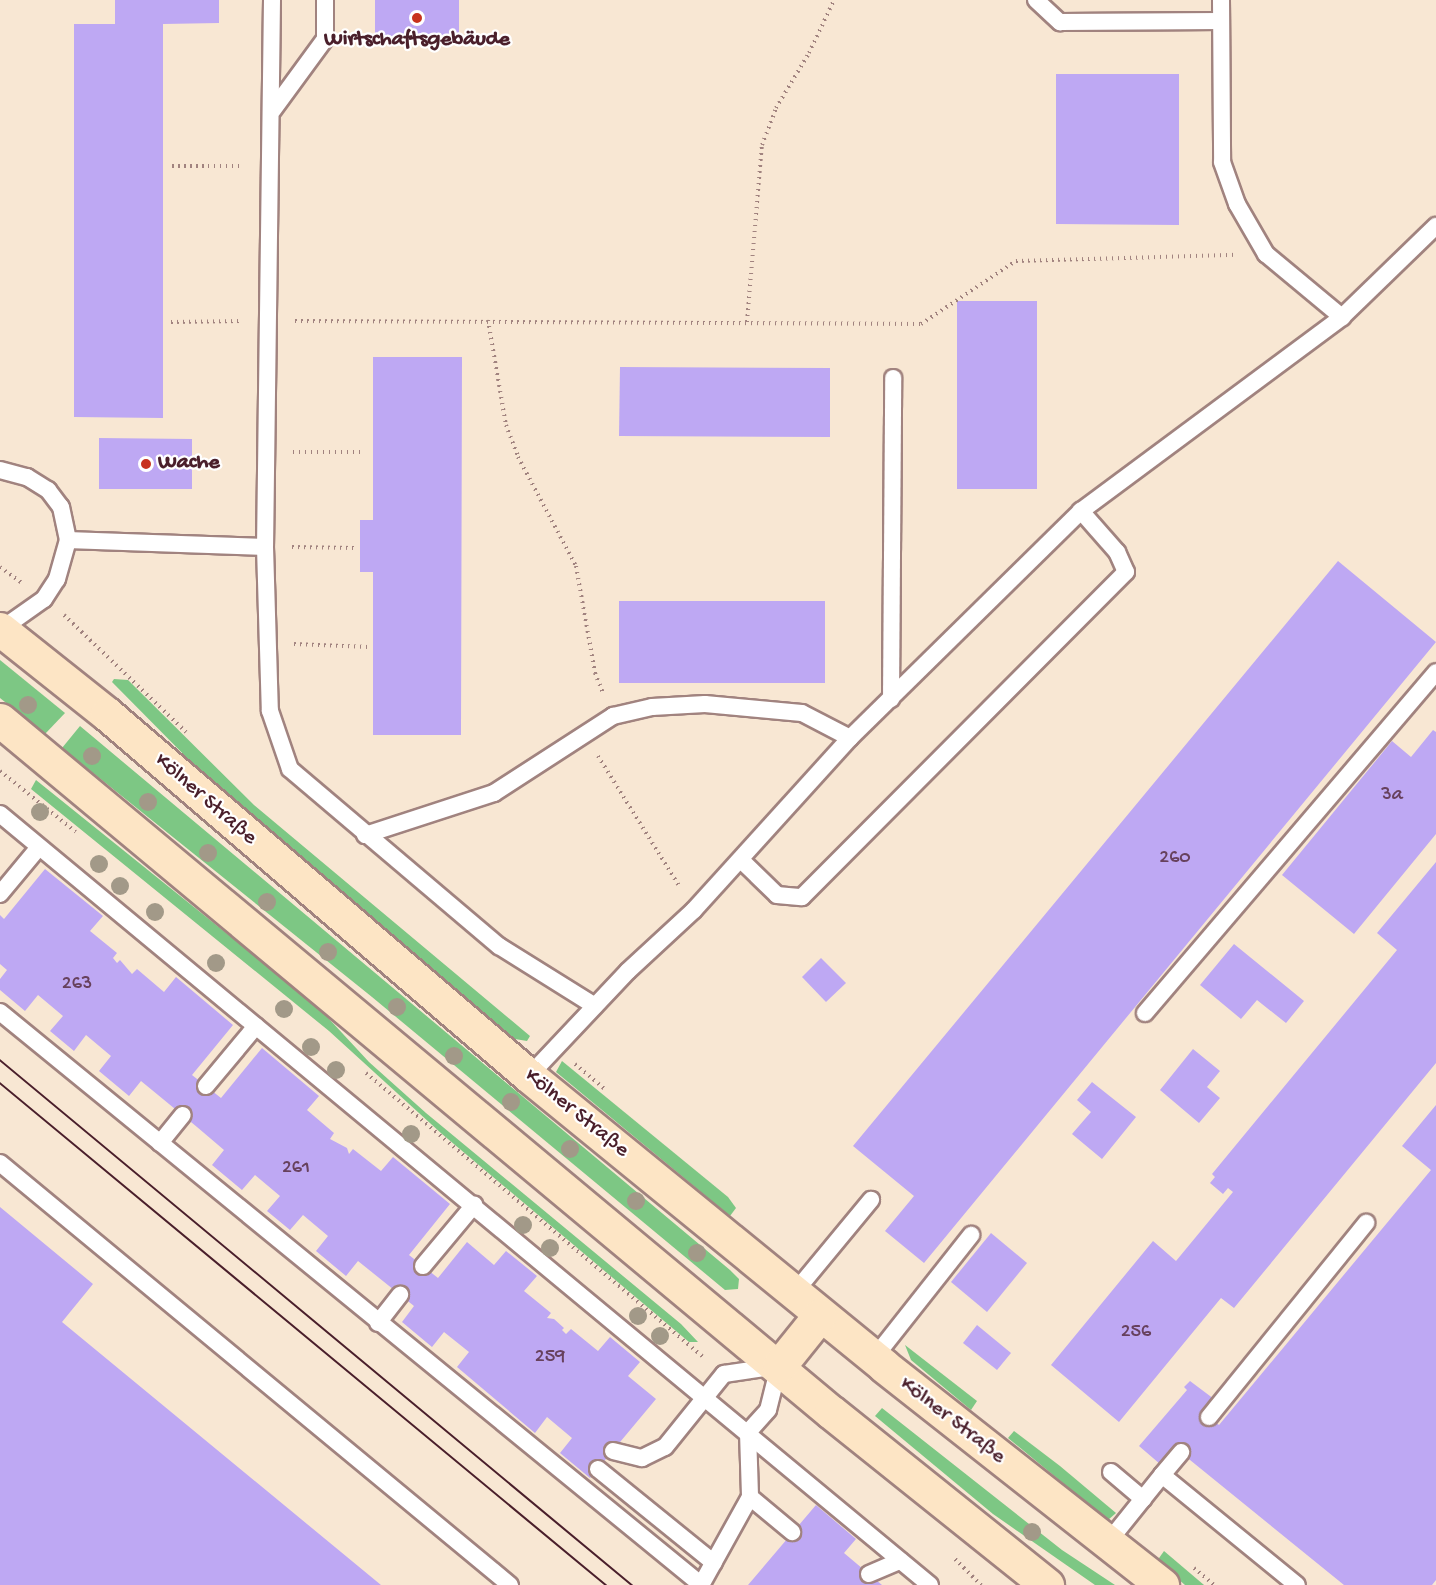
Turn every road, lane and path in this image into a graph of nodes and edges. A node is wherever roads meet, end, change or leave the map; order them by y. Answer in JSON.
{"nodes":[{"id":1,"x":272,"y":0,"type":"edge"},
{"id":2,"x":325,"y":0,"type":"edge"},
{"id":3,"x":834,"y":0,"type":"edge"},
{"id":4,"x":1036,"y":0,"type":"edge"},
{"id":5,"x":1221,"y":0,"type":"edge"},
{"id":6,"x":1221,"y":21,"type":"junction"},
{"id":7,"x":273,"y":110,"type":"junction"},
{"id":8,"x":172,"y":166,"type":"dead end"},
{"id":9,"x":270,"y":166,"type":"junction"},
{"id":10,"x":1436,"y":226,"type":"edge"},
{"id":11,"x":1266,"y":254,"type":"junction"},
{"id":12,"x":1342,"y":317,"type":"junction"},
{"id":13,"x":488,"y":320,"type":"junction"},
{"id":14,"x":270,"y":321,"type":"junction"},
{"id":15,"x":171,"y":322,"type":"dead end"},
{"id":16,"x":747,"y":322,"type":"junction"},
{"id":17,"x":893,"y":378,"type":"dead end"},
{"id":18,"x":268,"y":452,"type":"junction"},
{"id":19,"x":364,"y":452,"type":"dead end"},
{"id":20,"x":0,"y":470,"type":"edge"},
{"id":21,"x":1081,"y":511,"type":"junction"},
{"id":22,"x":68,"y":540,"type":"junction"},
{"id":23,"x":265,"y":547,"type":"junction"},
{"id":24,"x":354,"y":548,"type":"dead end"},
{"id":25,"x":0,"y":567,"type":"edge"},
{"id":26,"x":44,"y":599,"type":"junction"},
{"id":27,"x":0,"y":630,"type":"edge"},
{"id":28,"x":266,"y":643,"type":"junction"},
{"id":29,"x":368,"y":647,"type":"dead end"},
{"id":30,"x":1436,"y":672,"type":"edge"},
{"id":31,"x":891,"y":699,"type":"junction"},
{"id":32,"x":613,"y":716,"type":"junction"},
{"id":33,"x":0,"y":720,"type":"edge"},
{"id":34,"x":586,"y":736,"type":"junction"},
{"id":35,"x":191,"y":737,"type":"dead end"},
{"id":36,"x":850,"y":738,"type":"junction"},
{"id":37,"x":0,"y":814,"type":"edge"},
{"id":38,"x":364,"y":835,"type":"junction"},
{"id":39,"x":39,"y":847,"type":"junction"},
{"id":40,"x":741,"y":860,"type":"junction"},
{"id":41,"x":0,"y":894,"type":"edge"},
{"id":42,"x":694,"y":910,"type":"junction"},
{"id":43,"x":595,"y":1006,"type":"junction"},
{"id":44,"x":0,"y":1012,"type":"edge"},
{"id":45,"x":1145,"y":1013,"type":"dead end"},
{"id":46,"x":256,"y":1026,"type":"junction"},
{"id":47,"x":555,"y":1048,"type":"junction"},
{"id":48,"x":529,"y":1076,"type":"junction"},
{"id":49,"x":207,"y":1086,"type":"dead end"},
{"id":50,"x":609,"y":1093,"type":"dead end"},
{"id":51,"x":183,"y":1115,"type":"dead end"},
{"id":52,"x":160,"y":1143,"type":"junction"},
{"id":53,"x":0,"y":1163,"type":"edge"},
{"id":54,"x":871,"y":1200,"type":"dead end"},
{"id":55,"x":474,"y":1206,"type":"junction"},
{"id":56,"x":1366,"y":1223,"type":"dead end"},
{"id":57,"x":971,"y":1235,"type":"dead end"},
{"id":58,"x":423,"y":1266,"type":"dead end"},
{"id":59,"x":794,"y":1293,"type":"junction"},
{"id":60,"x":400,"y":1295,"type":"dead end"},
{"id":61,"x":820,"y":1315,"type":"junction"},
{"id":62,"x":378,"y":1323,"type":"junction"},
{"id":63,"x":874,"y":1358,"type":"junction"},
{"id":64,"x":778,"y":1366,"type":"junction"},
{"id":65,"x":706,"y":1396,"type":"junction"},
{"id":66,"x":1209,"y":1417,"type":"dead end"},
{"id":67,"x":748,"y":1432,"type":"junction"},
{"id":68,"x":613,"y":1451,"type":"dead end"},
{"id":69,"x":1181,"y":1452,"type":"dead end"},
{"id":70,"x":598,"y":1469,"type":"dead end"},
{"id":71,"x":1111,"y":1472,"type":"dead end"},
{"id":72,"x":1162,"y":1475,"type":"junction"},
{"id":73,"x":750,"y":1497,"type":"junction"},
{"id":74,"x":1143,"y":1499,"type":"junction"},
{"id":75,"x":792,"y":1532,"type":"dead end"},
{"id":76,"x":1109,"y":1541,"type":"junction"},
{"id":77,"x":900,"y":1561,"type":"junction"},
{"id":78,"x":714,"y":1563,"type":"junction"},
{"id":79,"x":1189,"y":1564,"type":"dead end"},
{"id":80,"x":869,"y":1574,"type":"dead end"},
{"id":81,"x":700,"y":1584,"type":"edge"},
{"id":82,"x":510,"y":1585,"type":"edge"},
{"id":83,"x":930,"y":1585,"type":"edge"},
{"id":84,"x":1047,"y":1585,"type":"edge"},
{"id":85,"x":1162,"y":1585,"type":"edge"},
{"id":86,"x":1214,"y":1585,"type":"edge"},
{"id":87,"x":1297,"y":1585,"type":"edge"}],
"edges":[{"from":1,"to":7,"type":"lane"},
{"from":2,"to":7,"type":"lane"},
{"from":3,"to":16,"type":"path"},
{"from":4,"to":6,"type":"lane"},
{"from":5,"to":6,"type":"lane"},
{"from":6,"to":11,"type":"lane"},
{"from":7,"to":9,"type":"lane"},
{"from":8,"to":9,"type":"path"},
{"from":9,"to":14,"type":"lane"},
{"from":10,"to":12,"type":"lane"},
{"from":11,"to":12,"type":"lane"},
{"from":11,"to":16,"type":"path"},
{"from":12,"to":21,"type":"lane"},
{"from":13,"to":14,"type":"path"},
{"from":13,"to":16,"type":"path"},
{"from":13,"to":32,"type":"path"},
{"from":14,"to":15,"type":"path"},
{"from":14,"to":18,"type":"lane"},
{"from":17,"to":31,"type":"lane"},
{"from":18,"to":19,"type":"path"},
{"from":18,"to":23,"type":"lane"},
{"from":20,"to":22,"type":"lane"},
{"from":21,"to":31,"type":"lane"},
{"from":21,"to":40,"type":"lane"},
{"from":22,"to":23,"type":"lane"},
{"from":22,"to":26,"type":"lane"},
{"from":23,"to":24,"type":"path"},
{"from":23,"to":28,"type":"lane"},
{"from":25,"to":26,"type":"path"},
{"from":26,"to":27,"type":"lane"},
{"from":26,"to":35,"type":"path"},
{"from":27,"to":48,"type":"main road","name":"Kölner Straße"},
{"from":28,"to":29,"type":"path"},
{"from":28,"to":38,"type":"lane"},
{"from":30,"to":45,"type":"lane"},
{"from":31,"to":36,"type":"lane"},
{"from":32,"to":34,"type":"lane"},
{"from":32,"to":36,"type":"lane"},
{"from":33,"to":64,"type":"main road"},
{"from":34,"to":38,"type":"lane"},
{"from":34,"to":42,"type":"path"},
{"from":36,"to":40,"type":"lane"},
{"from":37,"to":39,"type":"lane"},
{"from":38,"to":43,"type":"lane"},
{"from":39,"to":41,"type":"lane"},
{"from":39,"to":46,"type":"lane"},
{"from":40,"to":42,"type":"lane"},
{"from":42,"to":43,"type":"lane"},
{"from":43,"to":47,"type":"lane"},
{"from":44,"to":52,"type":"lane"},
{"from":46,"to":49,"type":"lane"},
{"from":46,"to":55,"type":"lane"},
{"from":47,"to":48,"type":"lane"},
{"from":47,"to":50,"type":"path"},
{"from":48,"to":59,"type":"main road","name":"Kölner Straße"},
{"from":51,"to":52,"type":"lane"},
{"from":52,"to":62,"type":"lane"},
{"from":53,"to":82,"type":"lane"},
{"from":54,"to":59,"type":"lane"},
{"from":55,"to":58,"type":"lane"},
{"from":55,"to":65,"type":"lane"},
{"from":56,"to":66,"type":"lane"},
{"from":57,"to":63,"type":"lane"},
{"from":59,"to":61,"type":"main road","name":"Kölner Straße"},
{"from":60,"to":62,"type":"lane"},
{"from":61,"to":63,"type":"main road","name":"Kölner Straße"},
{"from":61,"to":64,"type":"main road"},
{"from":62,"to":81,"type":"lane"},
{"from":63,"to":76,"type":"main road","name":"Kölner Straße"},
{"from":64,"to":65,"type":"lane"},
{"from":64,"to":67,"type":"lane"},
{"from":64,"to":84,"type":"main road"},
{"from":65,"to":67,"type":"lane"},
{"from":65,"to":68,"type":"lane"},
{"from":67,"to":73,"type":"lane"},
{"from":67,"to":77,"type":"lane"},
{"from":69,"to":72,"type":"lane"},
{"from":70,"to":78,"type":"lane"},
{"from":71,"to":74,"type":"lane"},
{"from":72,"to":74,"type":"lane"},
{"from":72,"to":87,"type":"lane"},
{"from":73,"to":75,"type":"lane"},
{"from":73,"to":78,"type":"lane"},
{"from":74,"to":76,"type":"lane"},
{"from":76,"to":85,"type":"main road","name":"Kölner Straße"},
{"from":77,"to":80,"type":"lane"},
{"from":77,"to":83,"type":"lane"},
{"from":78,"to":81,"type":"lane"},
{"from":79,"to":86,"type":"path"}]}
